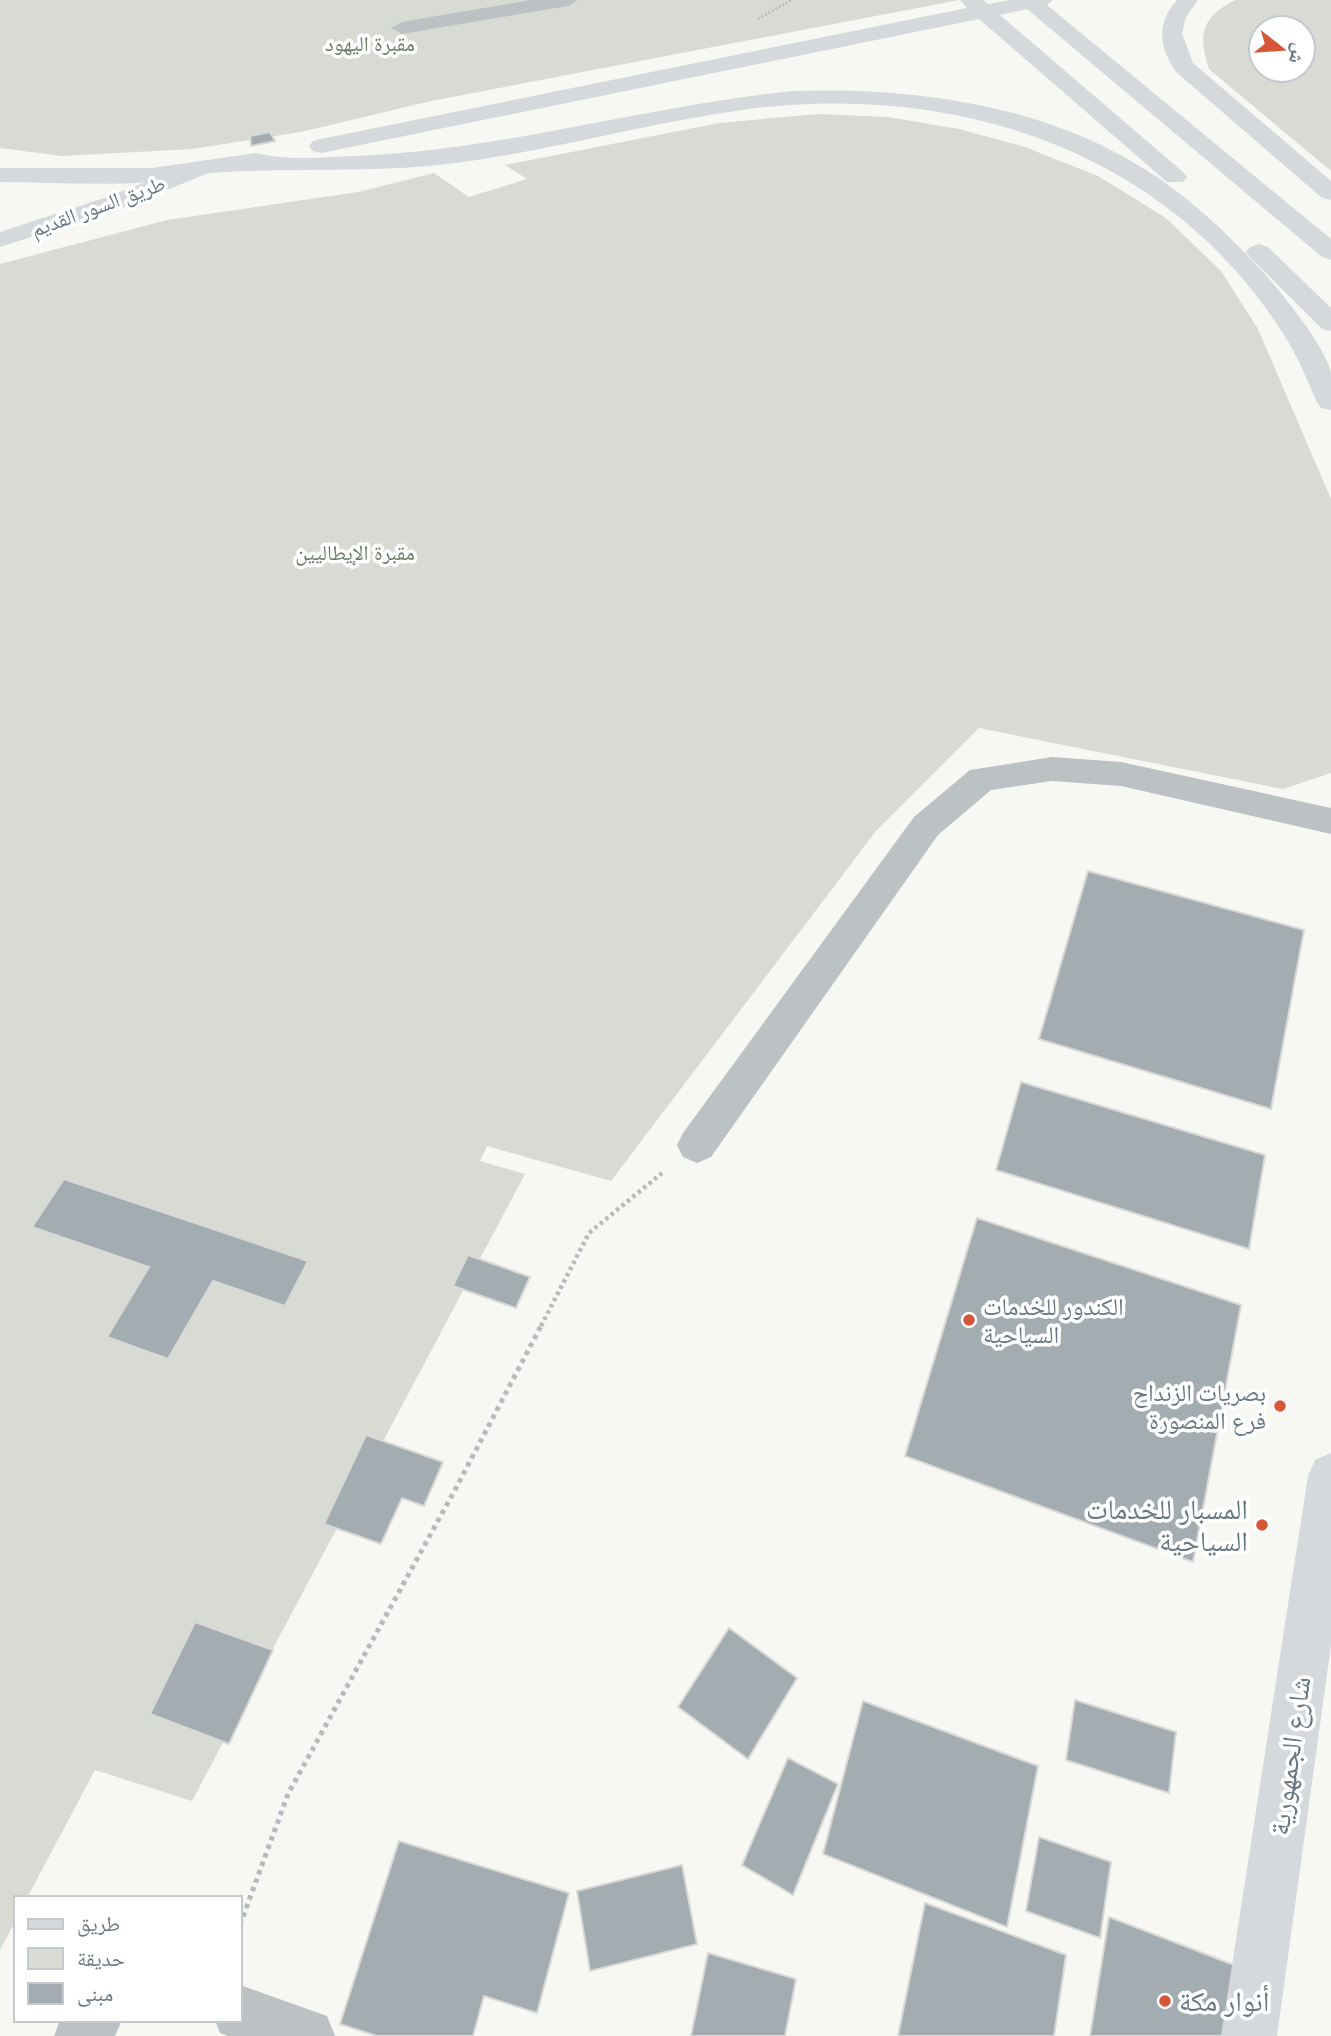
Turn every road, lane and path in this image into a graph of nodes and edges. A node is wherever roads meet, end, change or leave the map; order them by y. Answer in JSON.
{"nodes":[{"id":1,"x":568,"y":0,"type":"edge"},
{"id":2,"x":970,"y":0,"type":"edge"},
{"id":3,"x":1028,"y":0,"type":"edge"},
{"id":4,"x":1043,"y":0,"type":"edge"},
{"id":5,"x":1188,"y":0,"type":"edge"},
{"id":6,"x":402,"y":28,"type":"dead end"},
{"id":7,"x":1086,"y":146,"type":"junction"},
{"id":8,"x":231,"y":165,"type":"junction"},
{"id":9,"x":196,"y":170,"type":"junction"},
{"id":10,"x":0,"y":175,"type":"edge"},
{"id":11,"x":1175,"y":178,"type":"junction"},
{"id":12,"x":1331,"y":193,"type":"edge"},
{"id":13,"x":0,"y":240,"type":"edge"},
{"id":14,"x":1331,"y":252,"type":"edge"},
{"id":15,"x":1322,"y":313,"type":"edge"},
{"id":16,"x":1331,"y":400,"type":"edge"},
{"id":17,"x":1331,"y":821,"type":"edge"},
{"id":18,"x":697,"y":1145,"type":"joint"},
{"id":19,"x":1331,"y":1476,"type":"edge"},
{"id":20,"x":242,"y":1920,"type":"edge"},
{"id":21,"x":242,"y":2014,"type":"edge"},
{"id":22,"x":307,"y":2036,"type":"edge"},
{"id":23,"x":1249,"y":2036,"type":"edge"}],
"edges":[{"from":1,"to":6,"type":"street"},
{"from":2,"to":11,"type":"main road"},
{"from":3,"to":14,"type":"main road"},
{"from":4,"to":8,"type":"main road"},
{"from":5,"to":12,"type":"main road"},
{"from":7,"to":8,"type":"main road"},
{"from":7,"to":11,"type":"main road"},
{"from":7,"to":16,"type":"main road"},
{"from":8,"to":9,"type":"main road"},
{"from":9,"to":10,"type":"main road"},
{"from":9,"to":13,"type":"main road","name":"طريق السور القديم"},
{"from":11,"to":15,"type":"main road"},
{"from":15,"to":16,"type":"main road"},
{"from":17,"to":18,"type":"street"},
{"from":18,"to":20,"type":"path"},
{"from":19,"to":23,"type":"main road","name":"شارع الجمهورية"},
{"from":21,"to":22,"type":"street"}]}
